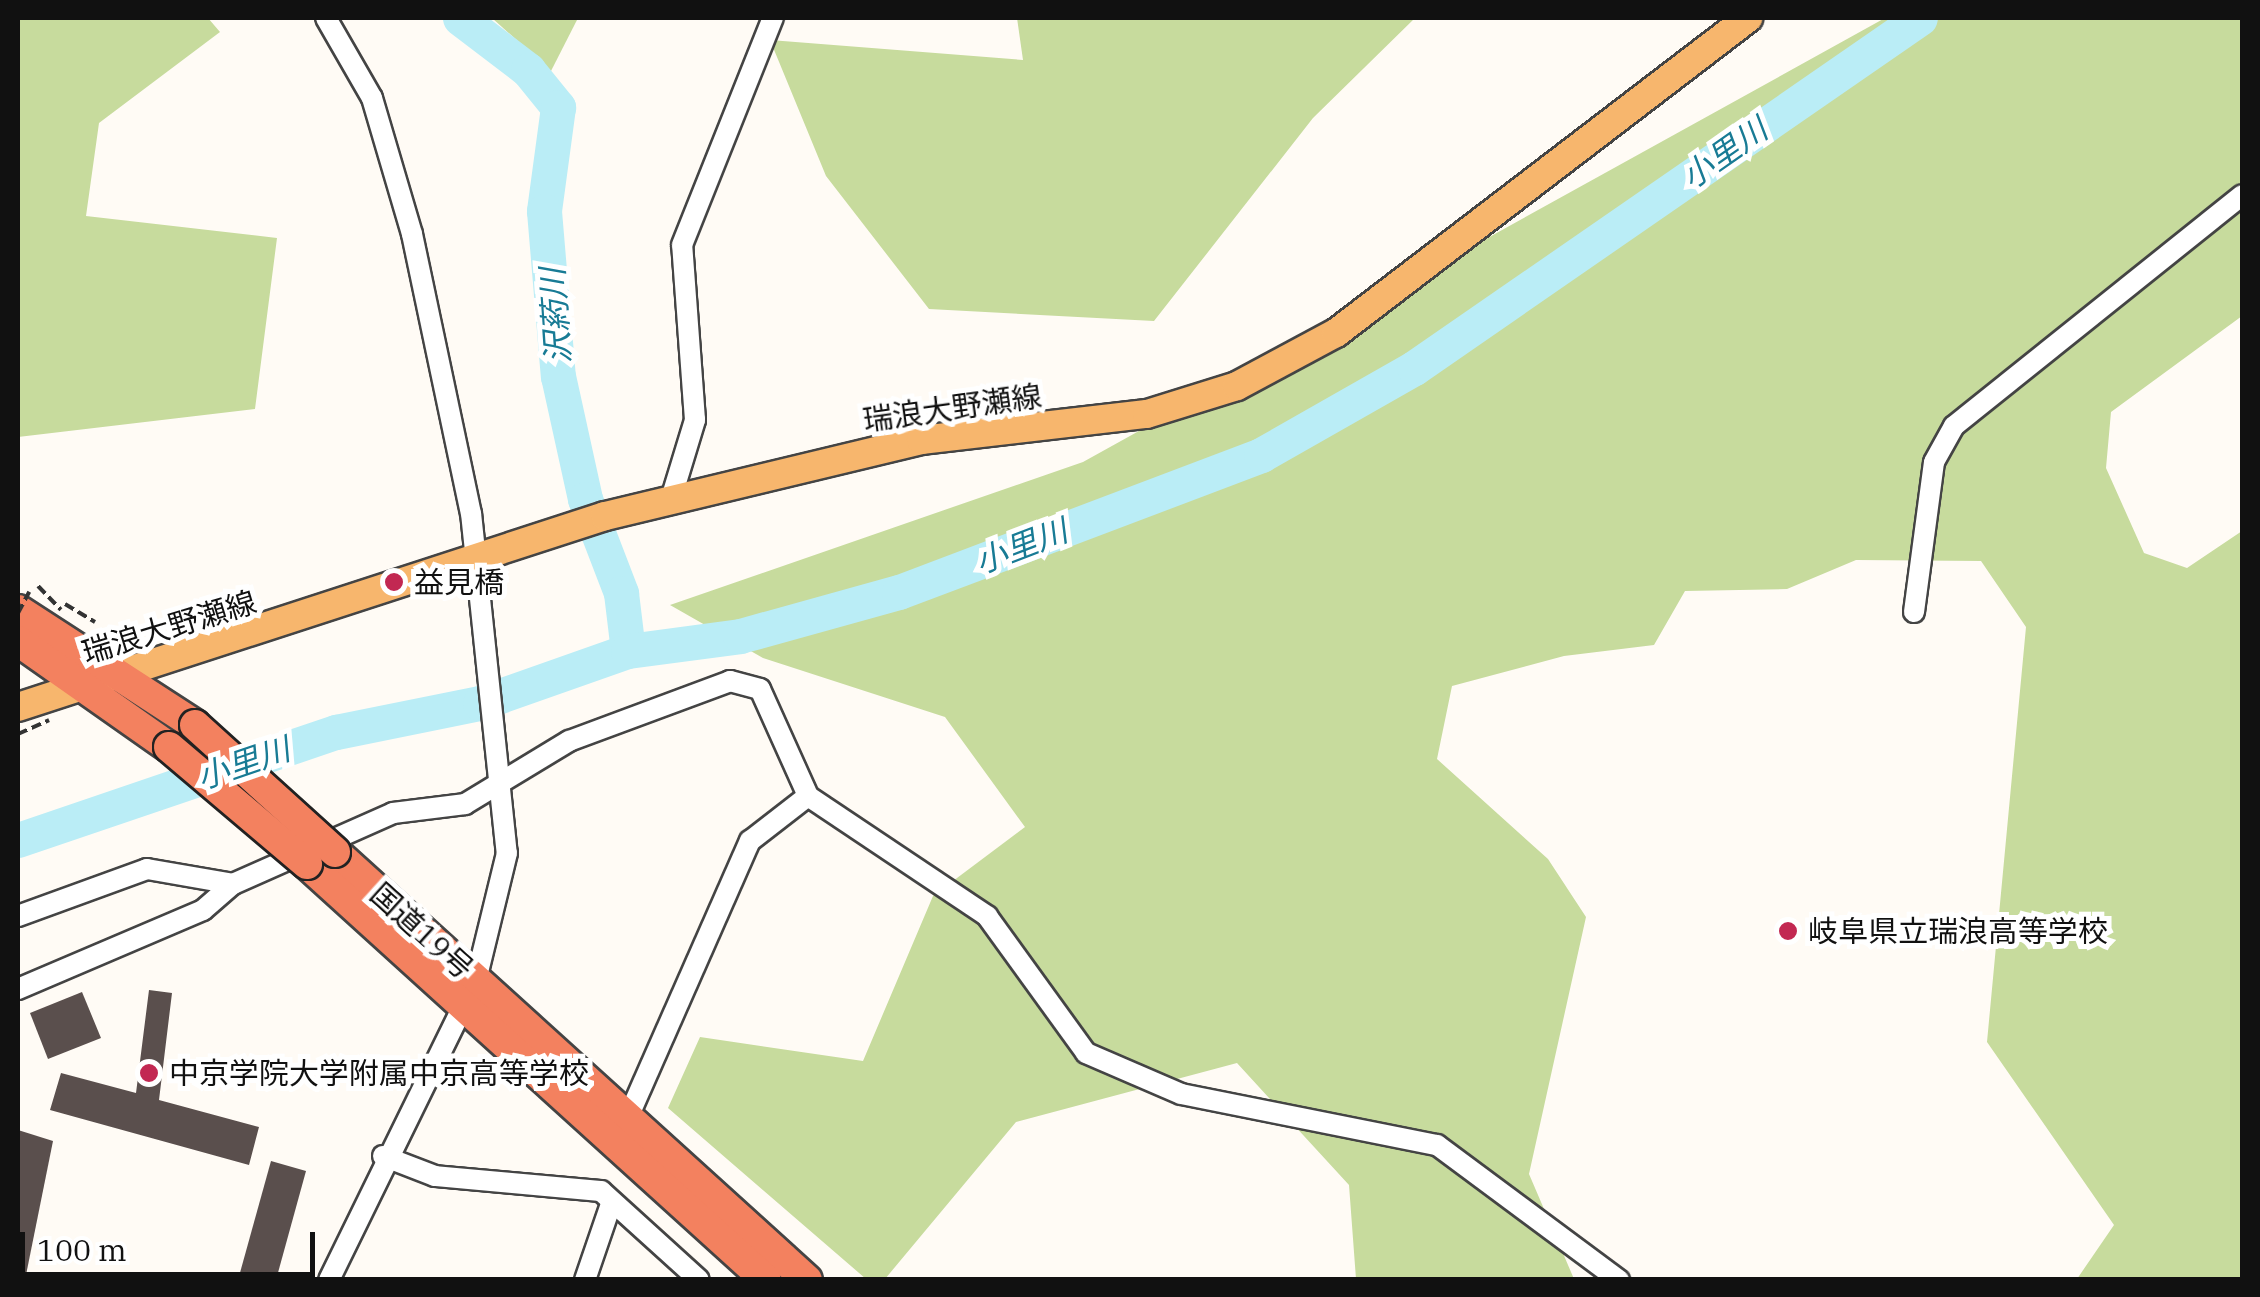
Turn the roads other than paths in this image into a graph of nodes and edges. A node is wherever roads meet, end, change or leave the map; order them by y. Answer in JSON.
{"nodes":[{"id":1,"x":326,"y":18,"type":"edge"},
{"id":2,"x":773,"y":18,"type":"edge"},
{"id":3,"x":1748,"y":18,"type":"edge"},
{"id":4,"x":2242,"y":195,"type":"edge"},
{"id":5,"x":671,"y":499,"type":"junction"},
{"id":6,"x":476,"y":564,"type":"junction"},
{"id":7,"x":21,"y":605,"type":"edge"},
{"id":8,"x":1914,"y":612,"type":"dead end"},
{"id":9,"x":18,"y":641,"type":"edge"},
{"id":10,"x":126,"y":675,"type":"junction"},
{"id":11,"x":91,"y":684,"type":"junction"},
{"id":12,"x":18,"y":707,"type":"edge"},
{"id":13,"x":501,"y":785,"type":"junction"},
{"id":14,"x":808,"y":796,"type":"junction"},
{"id":15,"x":321,"y":858,"type":"junction"},
{"id":16,"x":233,"y":884,"type":"junction"},
{"id":17,"x":18,"y":916,"type":"edge"},
{"id":18,"x":18,"y":989,"type":"edge"},
{"id":19,"x":468,"y":990,"type":"junction"},
{"id":20,"x":629,"y":1115,"type":"junction"},
{"id":21,"x":383,"y":1156,"type":"junction"},
{"id":22,"x":612,"y":1201,"type":"junction"},
{"id":23,"x":328,"y":1280,"type":"edge"},
{"id":24,"x":584,"y":1280,"type":"edge"},
{"id":25,"x":700,"y":1280,"type":"edge"},
{"id":26,"x":766,"y":1280,"type":"edge"},
{"id":27,"x":807,"y":1280,"type":"edge"},
{"id":28,"x":1619,"y":1280,"type":"edge"}],
"edges":[{"from":1,"to":6,"type":"street"},
{"from":2,"to":5,"type":"street"},
{"from":3,"to":5,"type":"main road","name":"瑞浪大野瀬線"},
{"from":4,"to":8,"type":"street"},
{"from":5,"to":6,"type":"main road","name":"瑞浪大野瀬線"},
{"from":6,"to":10,"type":"main road","name":"瑞浪大野瀬線"},
{"from":6,"to":13,"type":"street"},
{"from":7,"to":10,"type":"highway","name":"国道19号"},
{"from":9,"to":11,"type":"highway","name":"国道19号"},
{"from":10,"to":11,"type":"main road","name":"瑞浪大野瀬線"},
{"from":10,"to":15,"type":"highway","name":"国道19号","bridge":true},
{"from":11,"to":12,"type":"main road","name":"瑞浪大野瀬線"},
{"from":11,"to":15,"type":"highway","name":"国道19号","bridge":true},
{"from":13,"to":14,"type":"street"},
{"from":13,"to":16,"type":"street"},
{"from":13,"to":19,"type":"street"},
{"from":14,"to":20,"type":"street"},
{"from":14,"to":28,"type":"street"},
{"from":15,"to":19,"type":"highway","name":"国道19号"},
{"from":16,"to":17,"type":"street"},
{"from":16,"to":18,"type":"street"},
{"from":19,"to":20,"type":"highway","name":"国道19号"},
{"from":19,"to":21,"type":"street"},
{"from":19,"to":26,"type":"highway","name":"国道19号"},
{"from":20,"to":27,"type":"highway","name":"国道19号"},
{"from":21,"to":22,"type":"street"},
{"from":21,"to":23,"type":"street"},
{"from":22,"to":24,"type":"street"},
{"from":22,"to":25,"type":"street"}]}
